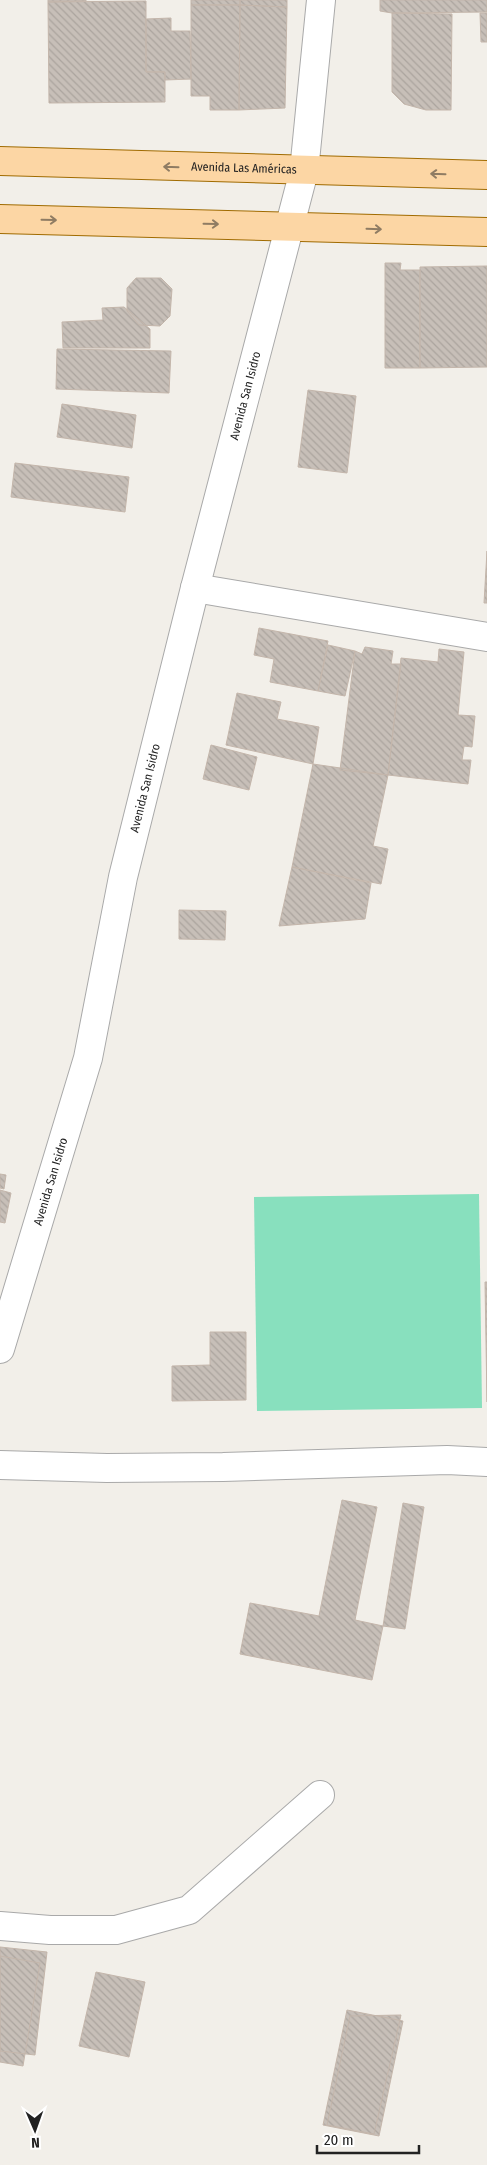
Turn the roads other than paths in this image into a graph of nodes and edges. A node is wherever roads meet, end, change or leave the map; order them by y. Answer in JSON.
{"nodes":[{"id":1,"x":321,"y":0,"type":"edge"},
{"id":2,"x":0,"y":161,"type":"edge"},
{"id":3,"x":304,"y":171,"type":"junction"},
{"id":4,"x":487,"y":175,"type":"edge"},
{"id":5,"x":0,"y":219,"type":"edge"},
{"id":6,"x":290,"y":226,"type":"junction"},
{"id":7,"x":487,"y":232,"type":"edge"},
{"id":8,"x":195,"y":588,"type":"junction"},
{"id":9,"x":487,"y":637,"type":"edge"},
{"id":10,"x":0,"y":1349,"type":"edge"},
{"id":11,"x":487,"y":1462,"type":"edge"},
{"id":12,"x":0,"y":1465,"type":"edge"},
{"id":13,"x":320,"y":1795,"type":"dead end"},
{"id":14,"x":0,"y":1926,"type":"edge"}],
"edges":[{"from":1,"to":3,"type":"street"},
{"from":3,"to":2,"type":"main road","name":"Avenida Las Américas","one_way":true},
{"from":4,"to":3,"type":"main road","name":"Avenida Las Américas","one_way":true},
{"from":3,"to":6,"type":"street","name":"Avenida San Isidro"},
{"from":5,"to":6,"type":"main road","one_way":true},
{"from":6,"to":7,"type":"main road","one_way":true},
{"from":6,"to":8,"type":"street","name":"Avenida San Isidro"},
{"from":8,"to":9,"type":"street"},
{"from":8,"to":10,"type":"street","name":"Avenida San Isidro"},
{"from":11,"to":12,"type":"street"},
{"from":13,"to":14,"type":"street"}]}
